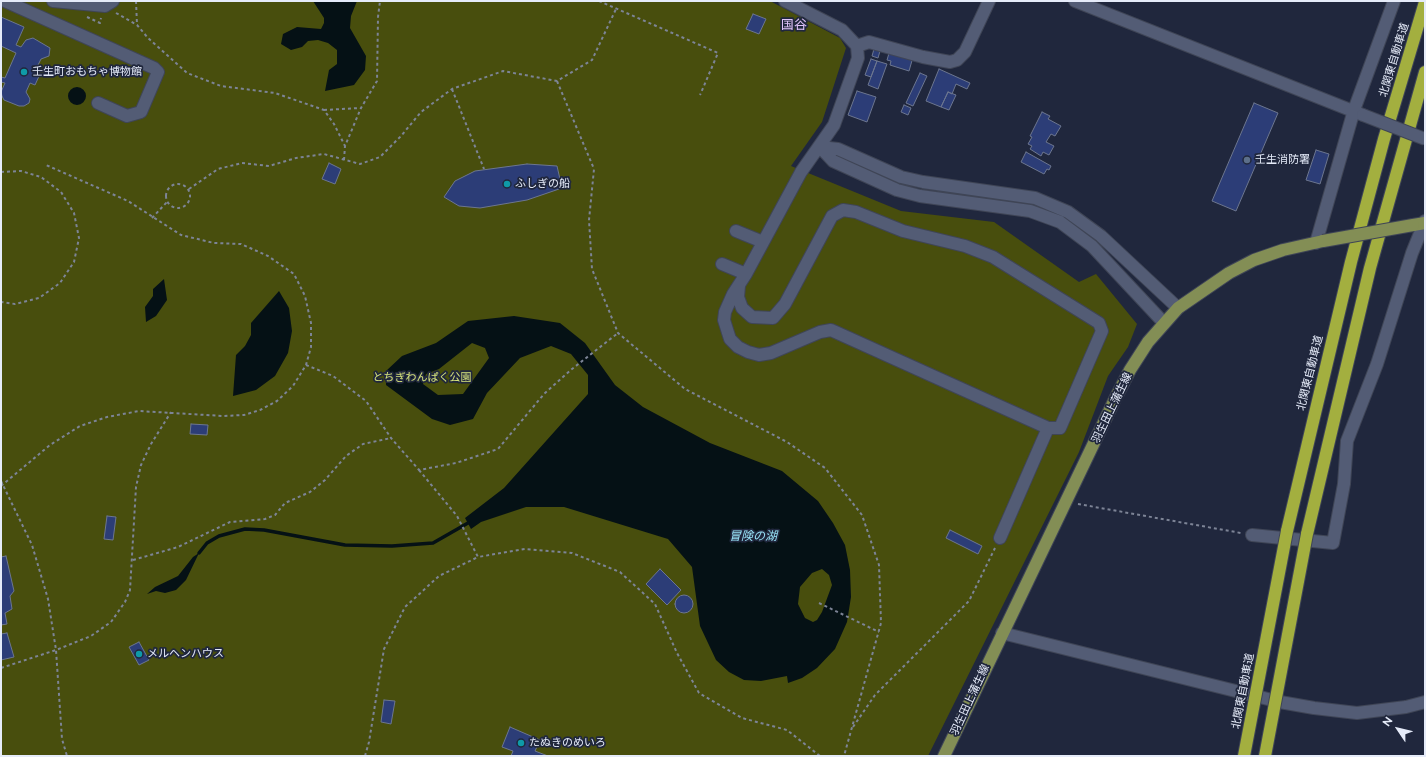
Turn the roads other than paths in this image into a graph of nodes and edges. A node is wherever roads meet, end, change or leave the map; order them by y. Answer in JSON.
{"nodes":[{"id":1,"x":4,"y":1,"type":"edge"},
{"id":2,"x":54,"y":1,"type":"edge"},
{"id":3,"x":785,"y":1,"type":"edge"},
{"id":4,"x":989,"y":1,"type":"edge"},
{"id":5,"x":1075,"y":1,"type":"edge"},
{"id":6,"x":1394,"y":1,"type":"edge"},
{"id":7,"x":1425,"y":2,"type":"edge"},
{"id":8,"x":109,"y":4,"type":"edge"},
{"id":9,"x":857,"y":46,"type":"junction"},
{"id":10,"x":1425,"y":72,"type":"edge"},
{"id":11,"x":98,"y":103,"type":"dead end"},
{"id":12,"x":1359,"y":113,"type":"junction"},
{"id":13,"x":1425,"y":139,"type":"edge"},
{"id":14,"x":820,"y":147,"type":"junction"},
{"id":15,"x":1422,"y":223,"type":"edge"},
{"id":16,"x":736,"y":231,"type":"dead end"},
{"id":17,"x":763,"y":242,"type":"junction"},
{"id":18,"x":1319,"y":242,"type":"junction"},
{"id":19,"x":722,"y":264,"type":"dead end"},
{"id":20,"x":746,"y":274,"type":"junction"},
{"id":21,"x":739,"y":286,"type":"junction"},
{"id":22,"x":1178,"y":308,"type":"junction"},
{"id":23,"x":1164,"y":323,"type":"junction"},
{"id":24,"x":1048,"y":428,"type":"junction"},
{"id":25,"x":1252,"y":535,"type":"road end"},
{"id":26,"x":1000,"y":538,"type":"road end"},
{"id":27,"x":1002,"y":633,"type":"junction"},
{"id":28,"x":1425,"y":702,"type":"edge"},
{"id":29,"x":944,"y":756,"type":"edge"},
{"id":30,"x":1244,"y":756,"type":"edge"},
{"id":31,"x":1265,"y":756,"type":"edge"}],
"edges":[{"from":1,"to":11,"type":"street"},
{"from":2,"to":8,"type":"street"},
{"from":3,"to":9,"type":"street"},
{"from":4,"to":9,"type":"street"},
{"from":5,"to":12,"type":"street"},
{"from":6,"to":12,"type":"street"},
{"from":7,"to":30,"type":"highway","name":"北関東自動車道","bridge":true},
{"from":9,"to":14,"type":"street"},
{"from":10,"to":31,"type":"highway","bridge":true},
{"from":12,"to":13,"type":"street","bridge":true},
{"from":12,"to":18,"type":"street"},
{"from":14,"to":17,"type":"street"},
{"from":14,"to":22,"type":"street"},
{"from":14,"to":23,"type":"street"},
{"from":15,"to":18,"type":"main road","name":"羽生田上蒲生線","bridge":true},
{"from":15,"to":25,"type":"street"},
{"from":16,"to":17,"type":"street"},
{"from":17,"to":20,"type":"street"},
{"from":18,"to":22,"type":"main road","name":"羽生田上蒲生線"},
{"from":19,"to":20,"type":"street"},
{"from":20,"to":21,"type":"street"},
{"from":21,"to":24,"type":"street"},
{"from":21,"to":24,"type":"street"},
{"from":22,"to":23,"type":"main road","name":"羽生田上蒲生線"},
{"from":23,"to":27,"type":"main road","name":"羽生田上蒲生線"},
{"from":24,"to":26,"type":"street"},
{"from":27,"to":28,"type":"street"},
{"from":27,"to":29,"type":"main road","name":"羽生田上蒲生線"}]}
